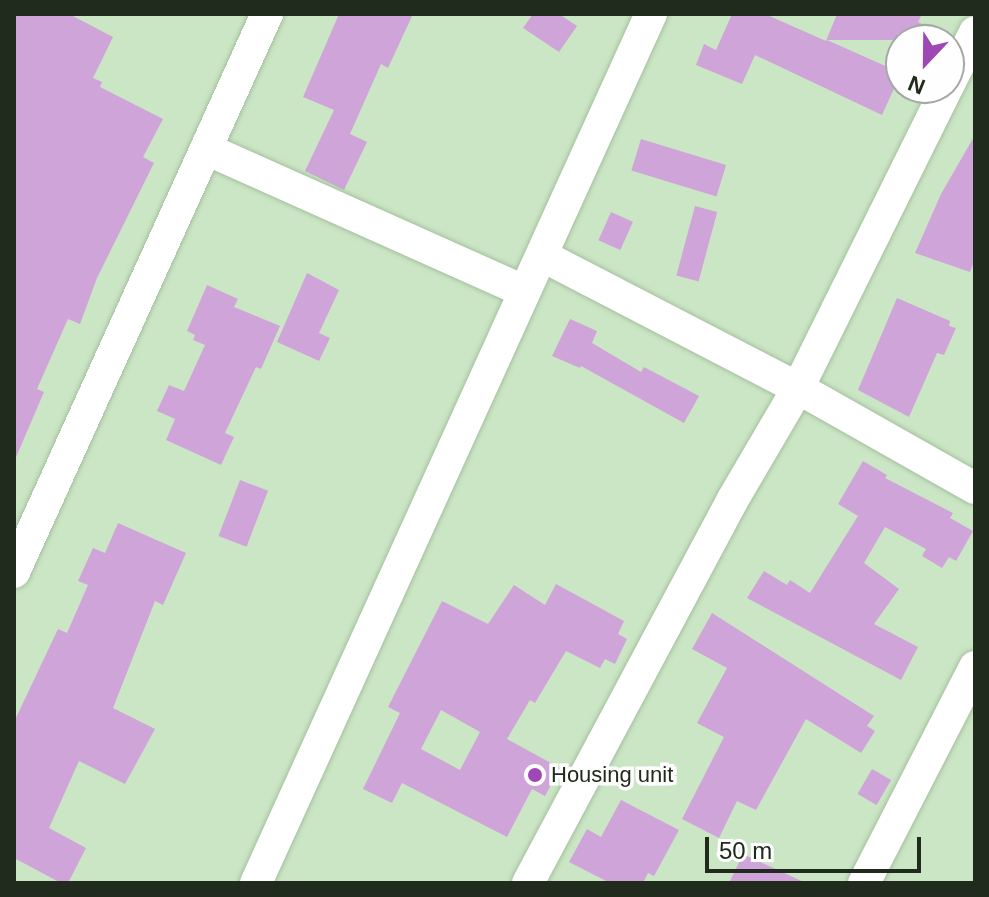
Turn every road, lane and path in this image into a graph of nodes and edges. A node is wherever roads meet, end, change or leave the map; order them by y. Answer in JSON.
{"nodes":[{"id":1,"x":267,"y":14,"type":"edge"},
{"id":2,"x":651,"y":14,"type":"edge"},
{"id":3,"x":975,"y":32,"type":"edge"},
{"id":4,"x":965,"y":52,"type":"edge"},
{"id":5,"x":939,"y":104,"type":"edge"},
{"id":6,"x":206,"y":149,"type":"junction"},
{"id":7,"x":543,"y":256,"type":"junction"},
{"id":8,"x":523,"y":291,"type":"junction"},
{"id":9,"x":798,"y":388,"type":"junction"},
{"id":10,"x":975,"y":488,"type":"edge"},
{"id":11,"x":14,"y":572,"type":"edge"},
{"id":12,"x":975,"y":667,"type":"edge"},
{"id":13,"x":256,"y":883,"type":"edge"},
{"id":14,"x":528,"y":883,"type":"edge"},
{"id":15,"x":864,"y":883,"type":"edge"}],
"edges":[{"from":1,"to":6,"type":"street"},
{"from":2,"to":7,"type":"street"},
{"from":3,"to":4,"type":"street"},
{"from":5,"to":9,"type":"street"},
{"from":6,"to":8,"type":"street"},
{"from":6,"to":11,"type":"street"},
{"from":7,"to":8,"type":"street"},
{"from":7,"to":9,"type":"street"},
{"from":8,"to":13,"type":"street"},
{"from":9,"to":10,"type":"street"},
{"from":9,"to":14,"type":"street"},
{"from":12,"to":15,"type":"street"}]}
